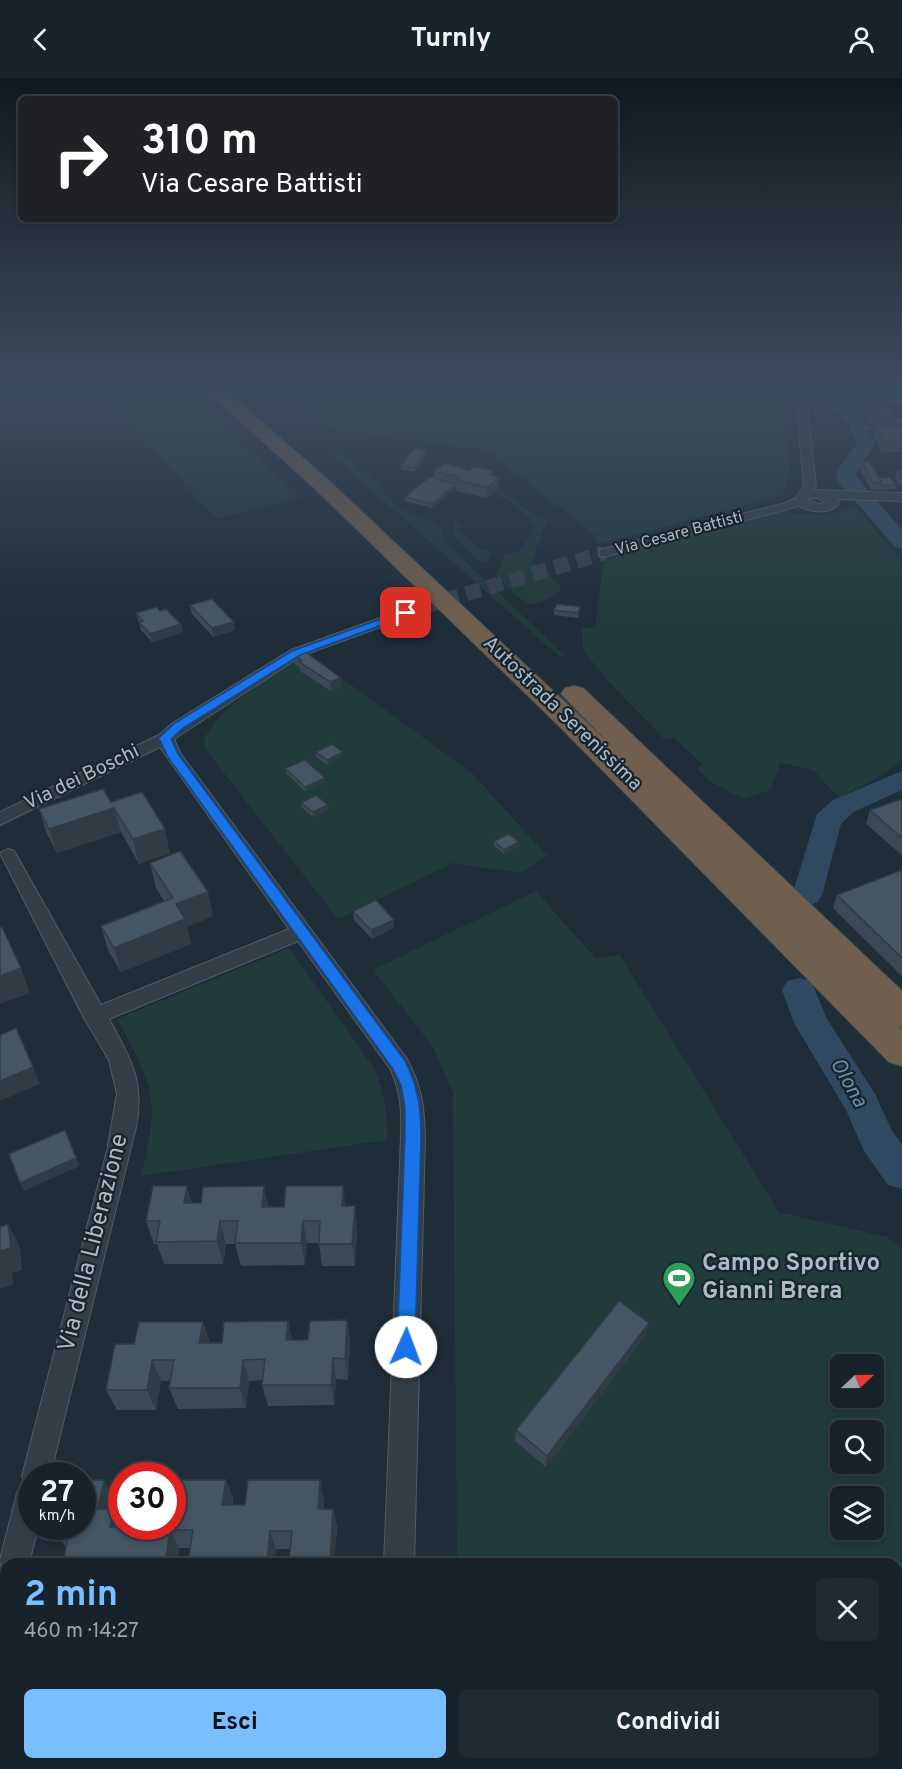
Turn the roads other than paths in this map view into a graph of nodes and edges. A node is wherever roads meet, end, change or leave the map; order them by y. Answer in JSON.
{"nodes":[{"id":1,"x":301,"y":466,"type":"edge"},
{"id":2,"x":325,"y":466,"type":"edge"},
{"id":3,"x":801,"y":466,"type":"edge"},
{"id":4,"x":827,"y":497,"type":"junction"},
{"id":5,"x":902,"y":497,"type":"edge"},
{"id":6,"x":802,"y":498,"type":"junction"},
{"id":7,"x":604,"y":554,"type":"tunnel mouth"},
{"id":8,"x":422,"y":607,"type":"tunnel mouth"},
{"id":9,"x":165,"y":738,"type":"junction"},
{"id":10,"x":0,"y":819,"type":"edge"},
{"id":11,"x":8,"y":855,"type":"dead end"},
{"id":12,"x":303,"y":932,"type":"junction"},
{"id":13,"x":902,"y":1013,"type":"edge"},
{"id":14,"x":94,"y":1016,"type":"junction"},
{"id":15,"x":902,"y":1052,"type":"edge"},
{"id":16,"x":40,"y":1462,"type":"edge"},
{"id":17,"x":20,"y":1540,"type":"edge"},
{"id":18,"x":16,"y":1558,"type":"edge"},
{"id":19,"x":399,"y":1558,"type":"edge"}],
"edges":[{"from":1,"to":15,"type":"highway","name":"Autostrada Serenissima"},
{"from":2,"to":13,"type":"highway","name":"Autostrada Serenissima"},
{"from":3,"to":6,"type":"street"},
{"from":4,"to":5,"type":"street"},
{"from":4,"to":6,"type":"street"},
{"from":4,"to":6,"type":"street","name":"Via Cesare Battisti"},
{"from":6,"to":7,"type":"street","name":"Via Cesare Battisti"},
{"from":8,"to":9,"type":"street"},
{"from":9,"to":10,"type":"street","name":"Via dei Boschi"},
{"from":9,"to":12,"type":"street"},
{"from":11,"to":14,"type":"street","name":"Via della Liberazione"},
{"from":12,"to":14,"type":"street"},
{"from":12,"to":19,"type":"street"},
{"from":14,"to":16,"type":"street","name":"Via della Liberazione"},
{"from":17,"to":18,"type":"street"}]}
